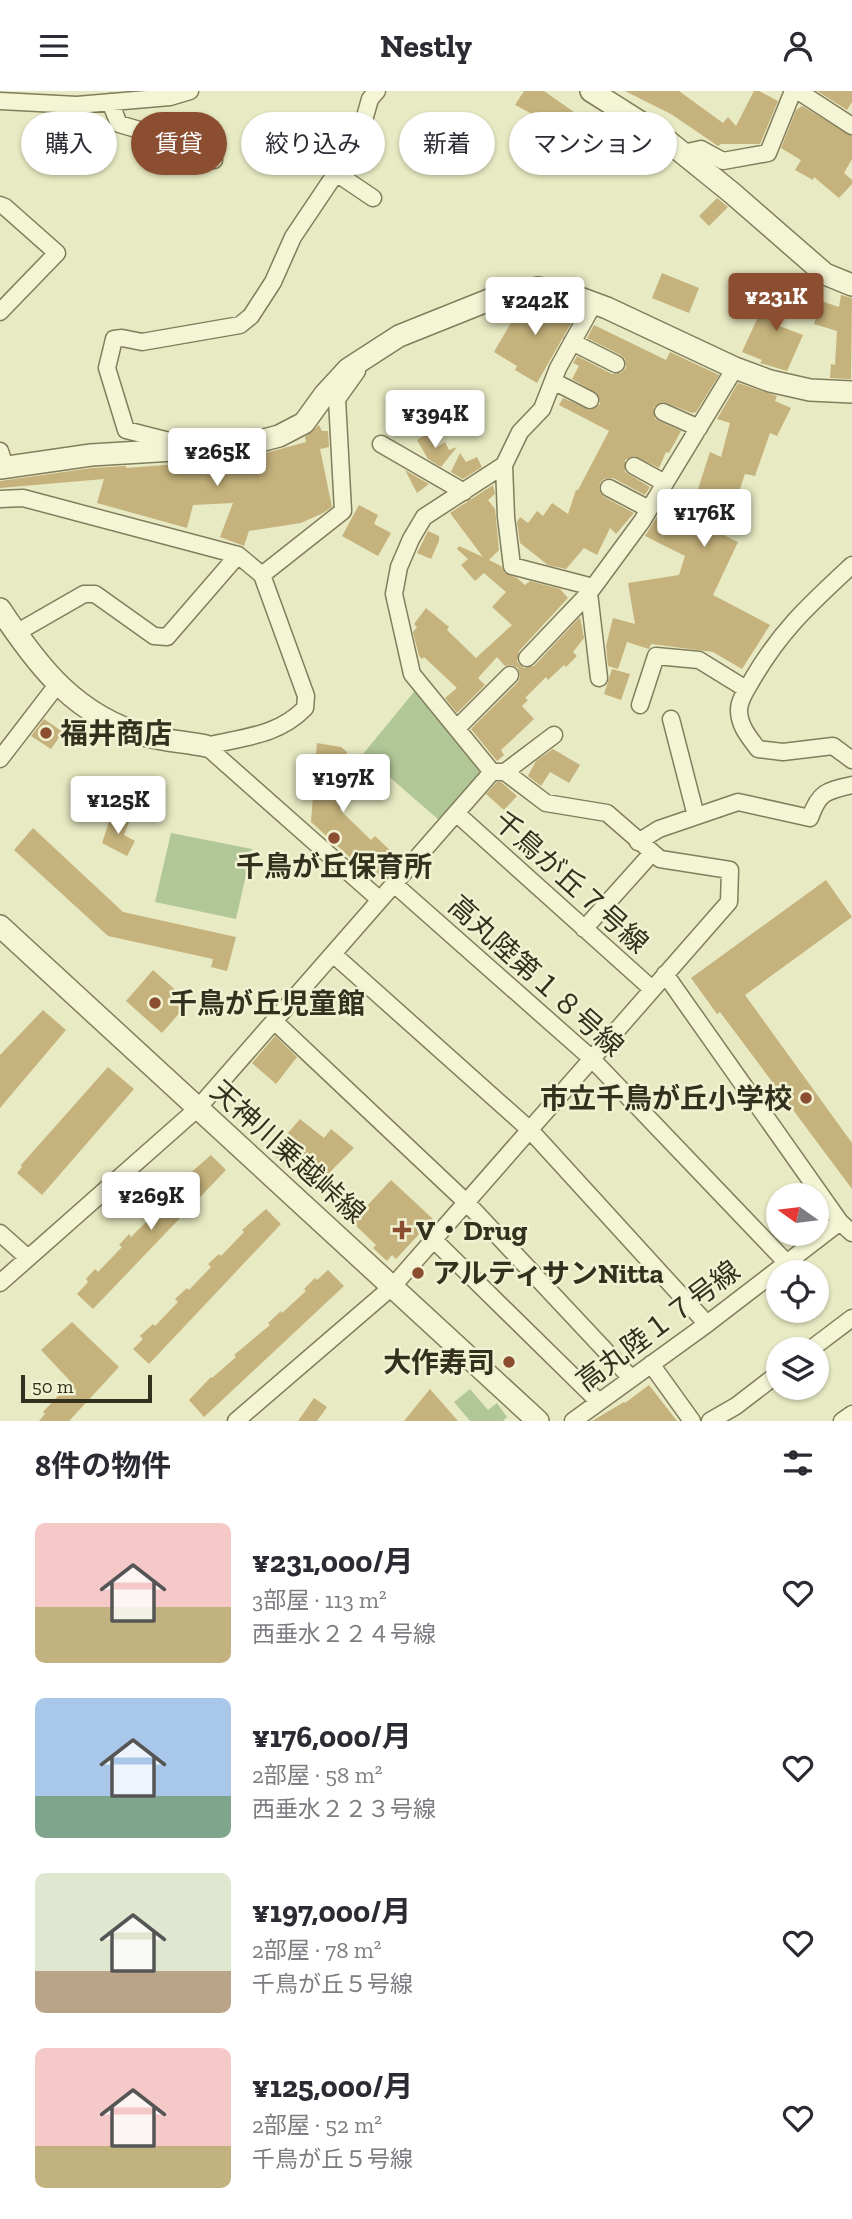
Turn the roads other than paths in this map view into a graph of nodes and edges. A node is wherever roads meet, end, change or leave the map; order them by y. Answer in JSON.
{"nodes":[{"id":1,"x":190,"y":91,"type":"edge"},
{"id":2,"x":377,"y":91,"type":"edge"},
{"id":3,"x":591,"y":91,"type":"edge"},
{"id":4,"x":796,"y":91,"type":"edge"},
{"id":5,"x":130,"y":95,"type":"edge"},
{"id":6,"x":0,"y":101,"type":"edge"},
{"id":7,"x":110,"y":102,"type":"junction"},
{"id":8,"x":366,"y":112,"type":"edge"},
{"id":9,"x":131,"y":126,"type":"edge"},
{"id":10,"x":852,"y":126,"type":"edge"},
{"id":11,"x":683,"y":153,"type":"junction"},
{"id":12,"x":335,"y":175,"type":"edge"},
{"id":13,"x":339,"y":175,"type":"edge"},
{"id":14,"x":373,"y":198,"type":"dead end"},
{"id":15,"x":0,"y":205,"type":"edge"},
{"id":16,"x":852,"y":285,"type":"edge"},
{"id":17,"x":594,"y":303,"type":"junction"},
{"id":18,"x":0,"y":312,"type":"edge"},
{"id":19,"x":572,"y":342,"type":"junction"},
{"id":20,"x":370,"y":353,"type":"junction"},
{"id":21,"x":616,"y":365,"type":"dead end"},
{"id":22,"x":735,"y":368,"type":"junction"},
{"id":23,"x":553,"y":381,"type":"junction"},
{"id":24,"x":852,"y":392,"type":"edge"},
{"id":25,"x":590,"y":400,"type":"dead end"},
{"id":26,"x":663,"y":412,"type":"dead end"},
{"id":27,"x":699,"y":428,"type":"junction"},
{"id":28,"x":381,"y":444,"type":"dead end"},
{"id":29,"x":198,"y":448,"type":"junction"},
{"id":30,"x":2,"y":462,"type":"edge"},
{"id":31,"x":504,"y":465,"type":"junction"},
{"id":32,"x":634,"y":467,"type":"dead end"},
{"id":33,"x":665,"y":483,"type":"junction"},
{"id":34,"x":609,"y":488,"type":"dead end"},
{"id":35,"x":464,"y":492,"type":"junction"},
{"id":36,"x":0,"y":499,"type":"edge"},
{"id":37,"x":649,"y":509,"type":"junction"},
{"id":38,"x":238,"y":555,"type":"junction"},
{"id":39,"x":852,"y":565,"type":"edge"},
{"id":40,"x":262,"y":575,"type":"junction"},
{"id":41,"x":591,"y":590,"type":"junction"},
{"id":42,"x":0,"y":609,"type":"edge"},
{"id":43,"x":16,"y":633,"type":"junction"},
{"id":44,"x":527,"y":658,"type":"dead end"},
{"id":45,"x":510,"y":675,"type":"dead end"},
{"id":46,"x":599,"y":678,"type":"dead end"},
{"id":47,"x":57,"y":685,"type":"junction"},
{"id":48,"x":746,"y":689,"type":"junction"},
{"id":49,"x":640,"y":705,"type":"dead end"},
{"id":50,"x":671,"y":719,"type":"dead end"},
{"id":51,"x":457,"y":728,"type":"junction"},
{"id":52,"x":554,"y":734,"type":"dead end"},
{"id":53,"x":206,"y":746,"type":"junction"},
{"id":54,"x":0,"y":759,"type":"edge"},
{"id":55,"x":852,"y":760,"type":"edge"},
{"id":56,"x":498,"y":772,"type":"junction"},
{"id":57,"x":852,"y":785,"type":"edge"},
{"id":58,"x":456,"y":813,"type":"junction"},
{"id":59,"x":696,"y":816,"type":"junction"},
{"id":60,"x":638,"y":842,"type":"junction"},
{"id":61,"x":652,"y":853,"type":"junction"},
{"id":62,"x":394,"y":884,"type":"junction"},
{"id":63,"x":380,"y":900,"type":"junction"},
{"id":64,"x":0,"y":926,"type":"edge"},
{"id":65,"x":584,"y":929,"type":"junction"},
{"id":66,"x":333,"y":954,"type":"junction"},
{"id":67,"x":666,"y":974,"type":"junction"},
{"id":68,"x":652,"y":989,"type":"junction"},
{"id":69,"x":274,"y":1021,"type":"junction"},
{"id":70,"x":591,"y":1058,"type":"junction"},
{"id":71,"x":198,"y":1108,"type":"junction"},
{"id":72,"x":530,"y":1130,"type":"junction"},
{"id":73,"x":467,"y":1203,"type":"junction"},
{"id":74,"x":846,"y":1227,"type":"edge"},
{"id":75,"x":0,"y":1233,"type":"edge"},
{"id":76,"x":434,"y":1240,"type":"junction"},
{"id":77,"x":28,"y":1258,"type":"junction"},
{"id":78,"x":784,"y":1260,"type":"edge"},
{"id":79,"x":789,"y":1260,"type":"edge"},
{"id":80,"x":766,"y":1278,"type":"edge"},
{"id":81,"x":0,"y":1283,"type":"edge"},
{"id":82,"x":393,"y":1286,"type":"junction"},
{"id":83,"x":852,"y":1318,"type":"edge"},
{"id":84,"x":707,"y":1324,"type":"junction"},
{"id":85,"x":827,"y":1337,"type":"edge"},
{"id":86,"x":651,"y":1364,"type":"junction"},
{"id":87,"x":631,"y":1378,"type":"junction"},
{"id":88,"x":766,"y":1383,"type":"edge"},
{"id":89,"x":599,"y":1402,"type":"junction"},
{"id":90,"x":852,"y":1413,"type":"edge"},
{"id":91,"x":236,"y":1421,"type":"edge"},
{"id":92,"x":538,"y":1421,"type":"edge"},
{"id":93,"x":573,"y":1421,"type":"edge"},
{"id":94,"x":692,"y":1421,"type":"edge"},
{"id":95,"x":710,"y":1421,"type":"edge"},
{"id":96,"x":842,"y":1421,"type":"edge"}],
"edges":[{"from":1,"to":5,"type":"street"},
{"from":2,"to":8,"type":"street"},
{"from":3,"to":11,"type":"street"},
{"from":4,"to":10,"type":"street"},
{"from":4,"to":11,"type":"street"},
{"from":5,"to":7,"type":"street"},
{"from":6,"to":7,"type":"street"},
{"from":7,"to":9,"type":"street"},
{"from":11,"to":16,"type":"street"},
{"from":12,"to":29,"type":"street"},
{"from":13,"to":14,"type":"street"},
{"from":15,"to":18,"type":"street"},
{"from":17,"to":19,"type":"street"},
{"from":17,"to":20,"type":"street"},
{"from":17,"to":22,"type":"street"},
{"from":19,"to":21,"type":"street"},
{"from":19,"to":23,"type":"street"},
{"from":20,"to":29,"type":"street"},
{"from":20,"to":40,"type":"street"},
{"from":22,"to":24,"type":"street"},
{"from":22,"to":27,"type":"street"},
{"from":23,"to":25,"type":"street"},
{"from":23,"to":31,"type":"street"},
{"from":26,"to":27,"type":"street"},
{"from":27,"to":33,"type":"street"},
{"from":28,"to":35,"type":"street"},
{"from":29,"to":30,"type":"street"},
{"from":31,"to":35,"type":"street"},
{"from":31,"to":41,"type":"street"},
{"from":32,"to":33,"type":"street"},
{"from":33,"to":37,"type":"street"},
{"from":34,"to":37,"type":"street"},
{"from":35,"to":51,"type":"street"},
{"from":36,"to":38,"type":"street"},
{"from":37,"to":41,"type":"street"},
{"from":38,"to":40,"type":"street"},
{"from":38,"to":43,"type":"street"},
{"from":39,"to":48,"type":"street"},
{"from":40,"to":53,"type":"street"},
{"from":41,"to":44,"type":"street"},
{"from":41,"to":46,"type":"street"},
{"from":42,"to":43,"type":"street"},
{"from":43,"to":47,"type":"street"},
{"from":45,"to":51,"type":"street"},
{"from":47,"to":53,"type":"street"},
{"from":47,"to":54,"type":"street"},
{"from":48,"to":49,"type":"street"},
{"from":48,"to":55,"type":"street"},
{"from":50,"to":59,"type":"street"},
{"from":51,"to":56,"type":"street"},
{"from":52,"to":56,"type":"street"},
{"from":53,"to":63,"type":"street"},
{"from":56,"to":58,"type":"street"},
{"from":56,"to":60,"type":"street"},
{"from":57,"to":59,"type":"street"},
{"from":58,"to":62,"type":"street"},
{"from":58,"to":65,"type":"street","name":"千鳥が丘７号線"},
{"from":59,"to":60,"type":"street"},
{"from":60,"to":61,"type":"street"},
{"from":61,"to":65,"type":"street"},
{"from":61,"to":67,"type":"street"},
{"from":62,"to":63,"type":"street"},
{"from":62,"to":70,"type":"street","name":"高丸陸第１８号線"},
{"from":63,"to":66,"type":"street"},
{"from":64,"to":71,"type":"street","name":"天神川乗越峠線"},
{"from":65,"to":68,"type":"street","name":"千鳥が丘７号線"},
{"from":66,"to":69,"type":"street"},
{"from":66,"to":72,"type":"street"},
{"from":67,"to":68,"type":"street"},
{"from":67,"to":74,"type":"street"},
{"from":68,"to":70,"type":"street"},
{"from":69,"to":71,"type":"street"},
{"from":69,"to":73,"type":"street"},
{"from":70,"to":72,"type":"street"},
{"from":70,"to":78,"type":"street","name":"高丸陸第１８号線"},
{"from":71,"to":77,"type":"street"},
{"from":71,"to":82,"type":"street","name":"天神川乗越峠線"},
{"from":72,"to":73,"type":"street"},
{"from":72,"to":84,"type":"street"},
{"from":73,"to":76,"type":"street"},
{"from":73,"to":87,"type":"street"},
{"from":74,"to":79,"type":"street","name":"高丸陸１７号線"},
{"from":75,"to":77,"type":"street"},
{"from":76,"to":82,"type":"street"},
{"from":76,"to":89,"type":"street"},
{"from":77,"to":81,"type":"street"},
{"from":80,"to":84,"type":"street","name":"高丸陸１７号線"},
{"from":82,"to":91,"type":"street"},
{"from":82,"to":92,"type":"street","name":"天神川乗越峠線"},
{"from":83,"to":85,"type":"street"},
{"from":84,"to":86,"type":"street","name":"高丸陸１７号線"},
{"from":86,"to":87,"type":"street","name":"高丸陸１７号線"},
{"from":86,"to":94,"type":"street"},
{"from":87,"to":89,"type":"street","name":"高丸陸１７号線"},
{"from":88,"to":95,"type":"street"},
{"from":89,"to":93,"type":"street","name":"高丸陸１７号線"},
{"from":90,"to":96,"type":"street"}]}
